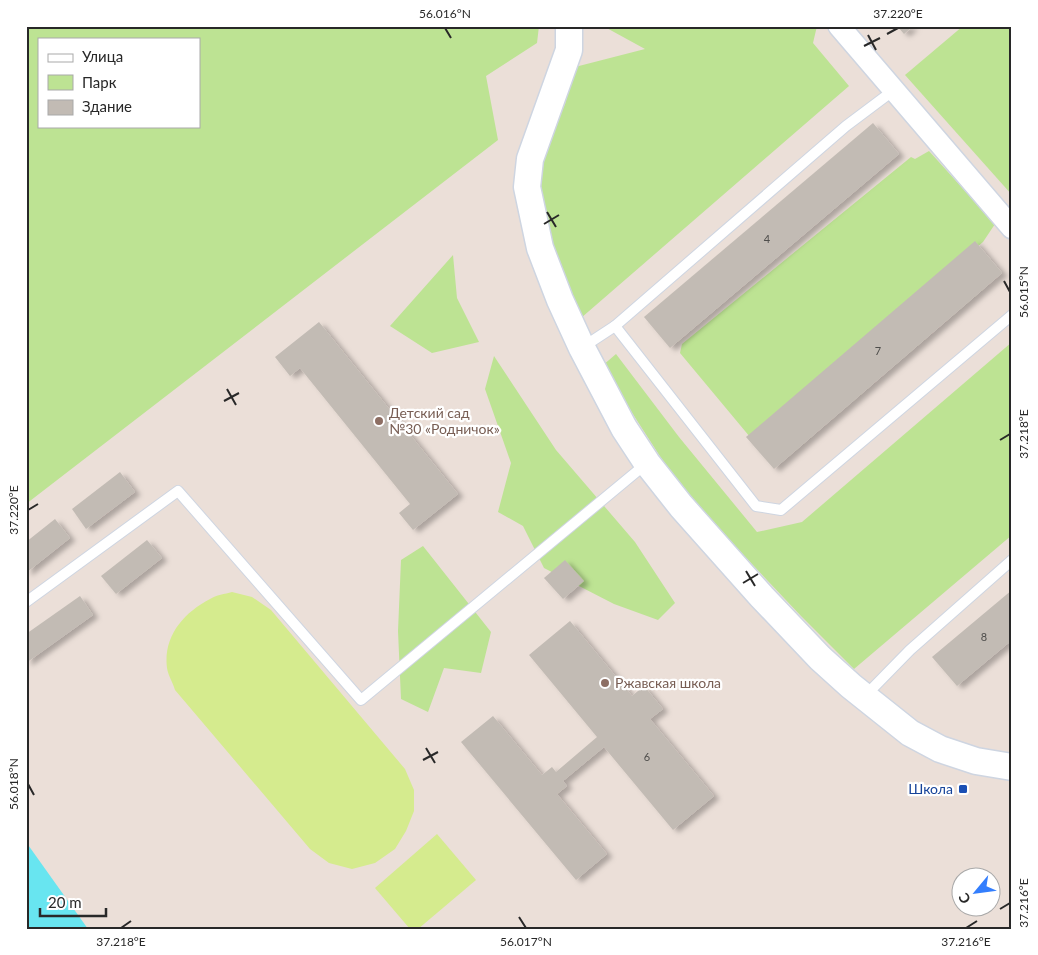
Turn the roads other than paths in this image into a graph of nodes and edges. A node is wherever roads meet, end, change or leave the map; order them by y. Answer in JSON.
{"nodes":[{"id":1,"x":569,"y":26,"type":"edge"},
{"id":2,"x":840,"y":26,"type":"edge"},
{"id":3,"x":894,"y":90,"type":"junction"},
{"id":4,"x":1012,"y":228,"type":"edge"},
{"id":5,"x":1012,"y":315,"type":"edge"},
{"id":6,"x":615,"y":326,"type":"junction"},
{"id":7,"x":582,"y":348,"type":"junction"},
{"id":8,"x":647,"y":463,"type":"junction"},
{"id":9,"x":1012,"y":560,"type":"edge"},
{"id":10,"x":26,"y":602,"type":"edge"},
{"id":11,"x":864,"y":697,"type":"junction"},
{"id":12,"x":1012,"y":767,"type":"edge"}],
"edges":[{"from":1,"to":7,"type":"street"},
{"from":2,"to":3,"type":"street"},
{"from":3,"to":4,"type":"street"},
{"from":3,"to":6,"type":"lane"},
{"from":5,"to":6,"type":"lane"},
{"from":6,"to":7,"type":"lane"},
{"from":7,"to":8,"type":"street"},
{"from":8,"to":10,"type":"lane"},
{"from":8,"to":11,"type":"street"},
{"from":9,"to":11,"type":"lane"},
{"from":11,"to":12,"type":"street"}]}
